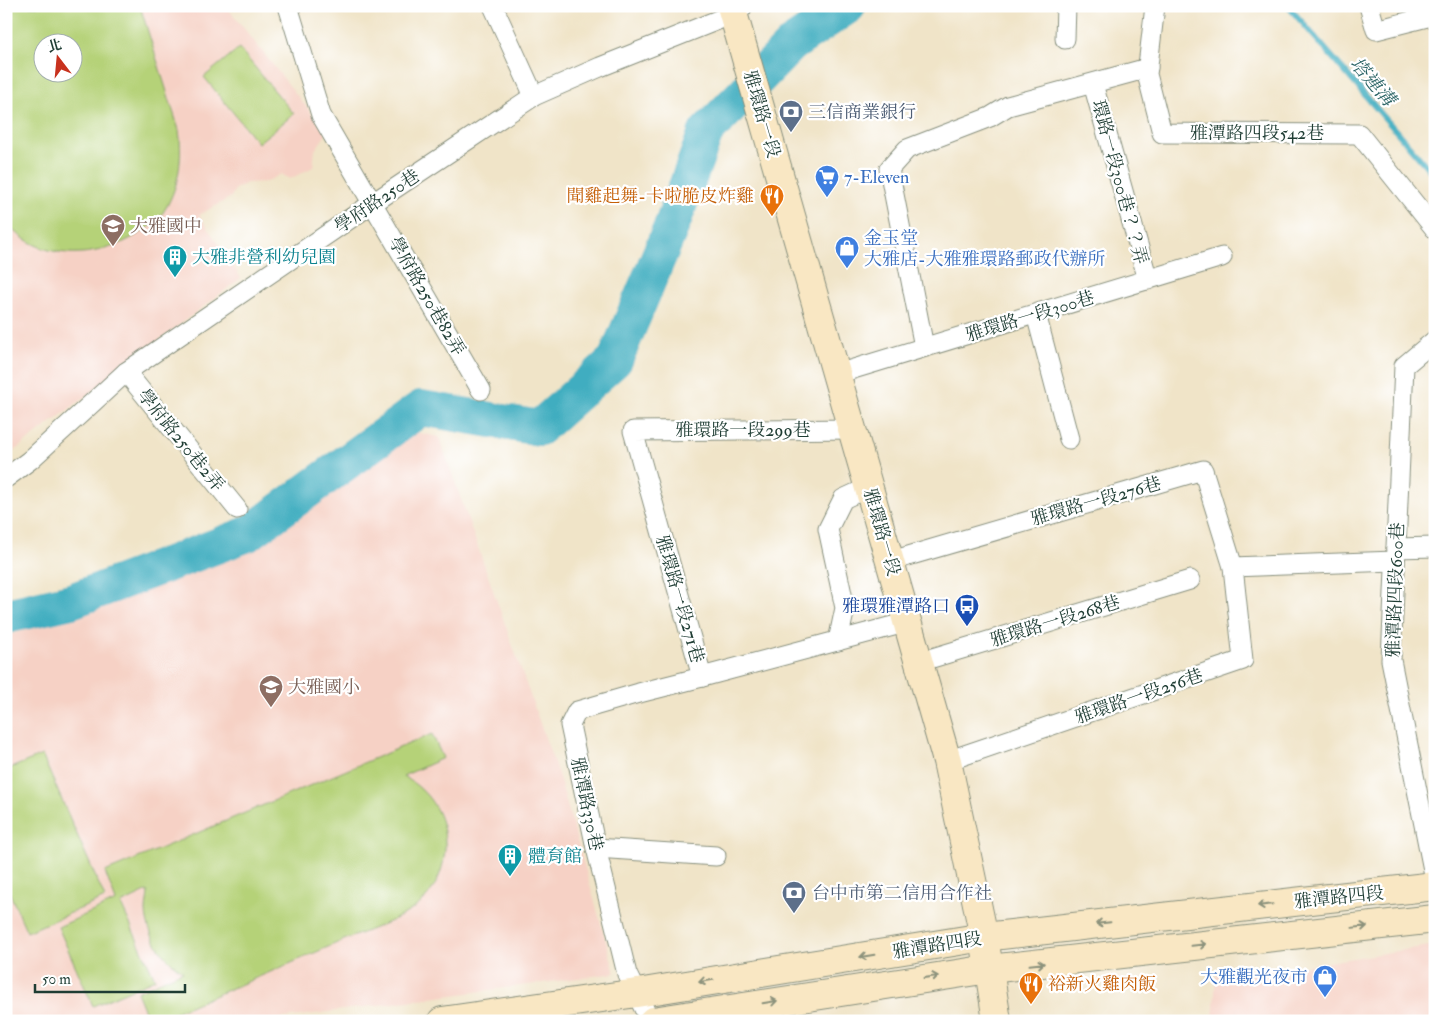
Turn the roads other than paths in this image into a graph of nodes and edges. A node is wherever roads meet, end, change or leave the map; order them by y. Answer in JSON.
{"nodes":[{"id":1,"x":288,"y":6,"type":"edge"},
{"id":2,"x":493,"y":6,"type":"edge"},
{"id":3,"x":1066,"y":6,"type":"edge"},
{"id":4,"x":1155,"y":6,"type":"edge"},
{"id":5,"x":1369,"y":6,"type":"edge"},
{"id":6,"x":736,"y":9,"type":"edge"},
{"id":7,"x":1435,"y":15,"type":"edge"},
{"id":8,"x":1064,"y":39,"type":"dead end"},
{"id":9,"x":1148,"y":68,"type":"junction"},
{"id":10,"x":1094,"y":84,"type":"junction"},
{"id":11,"x":534,"y":96,"type":"junction"},
{"id":12,"x":373,"y":203,"type":"junction"},
{"id":13,"x":1435,"y":229,"type":"edge"},
{"id":14,"x":1222,"y":257,"type":"dead end"},
{"id":15,"x":1148,"y":280,"type":"junction"},
{"id":16,"x":1036,"y":314,"type":"junction"},
{"id":17,"x":1435,"y":340,"type":"edge"},
{"id":18,"x":924,"y":348,"type":"junction"},
{"id":19,"x":126,"y":372,"type":"junction"},
{"id":20,"x":837,"y":374,"type":"junction"},
{"id":21,"x":481,"y":390,"type":"dead end"},
{"id":22,"x":853,"y":429,"type":"junction"},
{"id":23,"x":633,"y":431,"type":"joint"},
{"id":24,"x":1069,"y":438,"type":"dead end"},
{"id":25,"x":6,"y":478,"type":"edge"},
{"id":26,"x":869,"y":487,"type":"junction"},
{"id":27,"x":237,"y":509,"type":"dead end"},
{"id":28,"x":1435,"y":547,"type":"edge"},
{"id":29,"x":1396,"y":555,"type":"junction"},
{"id":30,"x":891,"y":561,"type":"junction"},
{"id":31,"x":1233,"y":567,"type":"junction"},
{"id":32,"x":1190,"y":580,"type":"dead end"},
{"id":33,"x":908,"y":622,"type":"junction"},
{"id":34,"x":838,"y":641,"type":"junction"},
{"id":35,"x":919,"y":662,"type":"junction"},
{"id":36,"x":702,"y":677,"type":"junction"},
{"id":37,"x":947,"y":761,"type":"junction"},
{"id":38,"x":596,"y":848,"type":"junction"},
{"id":39,"x":716,"y":856,"type":"dead end"},
{"id":40,"x":1435,"y":880,"type":"edge"},
{"id":41,"x":1435,"y":886,"type":"edge"},
{"id":42,"x":1435,"y":919,"type":"edge"},
{"id":43,"x":984,"y":937,"type":"junction"},
{"id":44,"x":989,"y":969,"type":"junction"},
{"id":45,"x":637,"y":992,"type":"junction"},
{"id":46,"x":442,"y":1021,"type":"edge"},
{"id":47,"x":651,"y":1021,"type":"edge"},
{"id":48,"x":996,"y":1021,"type":"edge"}],
"edges":[{"from":1,"to":12,"type":"street","name":"學府路250巷82弄"},
{"from":2,"to":11,"type":"street"},
{"from":3,"to":8,"type":"street"},
{"from":4,"to":9,"type":"street","name":"雅潭路四段542巷"},
{"from":5,"to":7,"type":"street"},
{"from":6,"to":11,"type":"street","name":"學府路250巷"},
{"from":6,"to":20,"type":"street","name":"雅環路一段"},
{"from":9,"to":10,"type":"street"},
{"from":9,"to":13,"type":"street","name":"雅潭路四段542巷"},
{"from":10,"to":15,"type":"street","name":"環路一段300巷？？弄"},
{"from":10,"to":18,"type":"street"},
{"from":11,"to":12,"type":"street","name":"學府路250巷"},
{"from":12,"to":19,"type":"street","name":"學府路250巷"},
{"from":12,"to":21,"type":"street","name":"學府路250巷82弄"},
{"from":14,"to":15,"type":"street","name":"雅環路一段300巷"},
{"from":15,"to":16,"type":"street","name":"雅環路一段300巷"},
{"from":16,"to":18,"type":"street","name":"雅環路一段300巷"},
{"from":16,"to":24,"type":"street"},
{"from":17,"to":29,"type":"street","name":"雅潭路四段600巷"},
{"from":18,"to":20,"type":"street","name":"雅環路一段300巷"},
{"from":19,"to":25,"type":"street","name":"學府路250巷"},
{"from":19,"to":27,"type":"street","name":"學府路250巷2弄"},
{"from":20,"to":22,"type":"street","name":"雅環路一段"},
{"from":22,"to":23,"type":"street","name":"雅環路一段299巷"},
{"from":22,"to":26,"type":"street","name":"雅環路一段"},
{"from":23,"to":36,"type":"street","name":"雅環路一段271巷"},
{"from":26,"to":30,"type":"street","name":"雅環路一段"},
{"from":26,"to":34,"type":"street"},
{"from":28,"to":29,"type":"street"},
{"from":29,"to":31,"type":"street"},
{"from":29,"to":40,"type":"street","name":"雅潭路四段600巷"},
{"from":30,"to":31,"type":"street","name":"雅環路一段276巷"},
{"from":30,"to":33,"type":"street","name":"雅環路一段"},
{"from":31,"to":37,"type":"street","name":"雅環路一段256巷"},
{"from":32,"to":35,"type":"street","name":"雅環路一段268巷"},
{"from":33,"to":34,"type":"street","name":"雅環路一段271巷"},
{"from":33,"to":35,"type":"street","name":"雅環路一段"},
{"from":34,"to":36,"type":"street","name":"雅環路一段271巷"},
{"from":35,"to":37,"type":"street","name":"雅環路一段"},
{"from":36,"to":38,"type":"street","name":"雅潭路330巷"},
{"from":37,"to":43,"type":"street","name":"雅環路一段"},
{"from":38,"to":39,"type":"street"},
{"from":38,"to":45,"type":"street","name":"雅潭路330巷"},
{"from":41,"to":43,"type":"street","name":"雅潭路四段","one_way":true},
{"from":44,"to":42,"type":"street","name":"雅潭路四段","one_way":true},
{"from":43,"to":44,"type":"street","name":"雅環路一段"},
{"from":43,"to":45,"type":"street","name":"雅潭路四段","one_way":true},
{"from":47,"to":44,"type":"street","name":"雅潭路四段","one_way":true},
{"from":44,"to":48,"type":"street","name":"雅環路一段"},
{"from":45,"to":46,"type":"street","name":"雅潭路四段"},
{"from":45,"to":47,"type":"street","name":"雅潭路330巷"}]}
